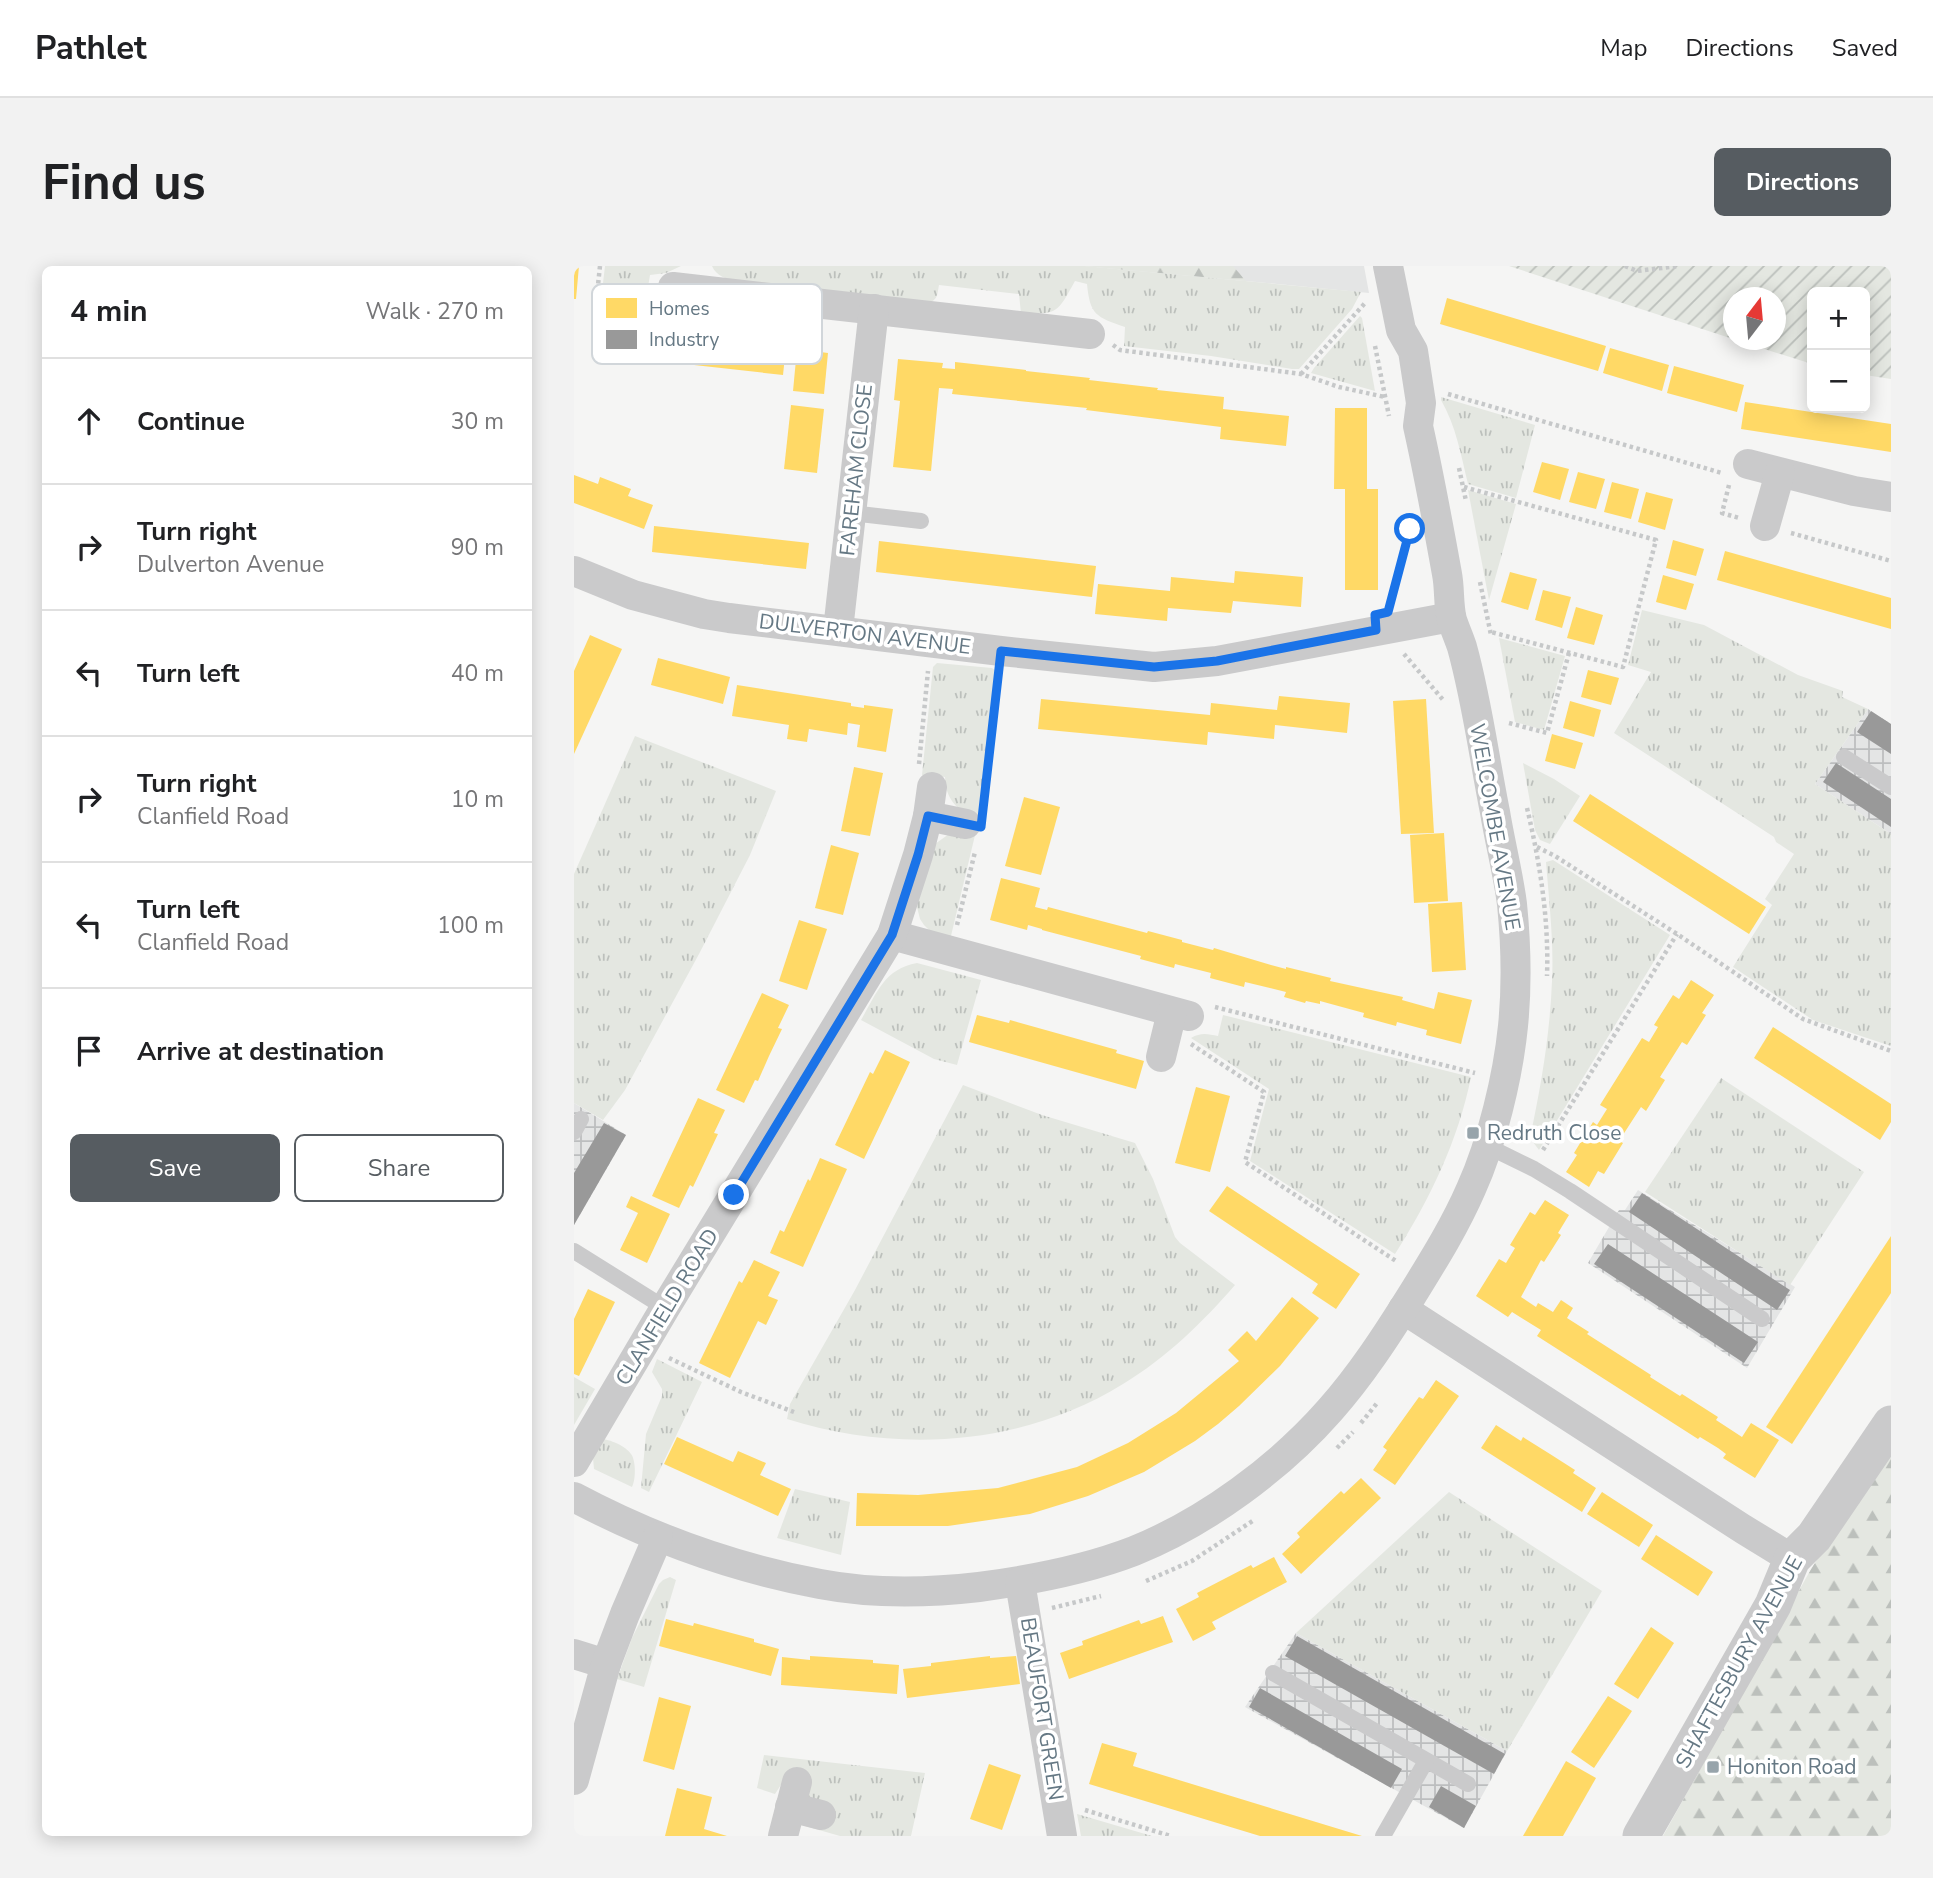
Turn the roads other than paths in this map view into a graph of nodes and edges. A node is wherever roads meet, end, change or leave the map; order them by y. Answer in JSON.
{"nodes":[{"id":1,"x":1388,"y":266,"type":"edge"},
{"id":2,"x":822,"y":303,"type":"edge"},
{"id":3,"x":874,"y":309,"type":"junction"},
{"id":4,"x":1090,"y":334,"type":"dead end"},
{"id":5,"x":1748,"y":464,"type":"dead end"},
{"id":6,"x":1780,"y":473,"type":"junction"},
{"id":7,"x":1891,"y":498,"type":"edge"},
{"id":8,"x":851,"y":513,"type":"junction"},
{"id":9,"x":920,"y":521,"type":"dead end"},
{"id":10,"x":1765,"y":526,"type":"dead end"},
{"id":11,"x":574,"y":571,"type":"edge"},
{"id":12,"x":1451,"y":617,"type":"junction"},
{"id":13,"x":838,"y":630,"type":"junction"},
{"id":14,"x":1844,"y":757,"type":"dead end"},
{"id":15,"x":932,"y":787,"type":"road end"},
{"id":16,"x":1891,"y":787,"type":"edge"},
{"id":17,"x":928,"y":816,"type":"junction"},
{"id":18,"x":974,"y":826,"type":"road end"},
{"id":19,"x":892,"y":935,"type":"junction"},
{"id":20,"x":1161,"y":1057,"type":"dead end"},
{"id":21,"x":1487,"y":1146,"type":"junction"},
{"id":22,"x":574,"y":1251,"type":"edge"},
{"id":23,"x":665,"y":1308,"type":"junction"},
{"id":24,"x":1403,"y":1309,"type":"junction"},
{"id":25,"x":1762,"y":1318,"type":"dead end"},
{"id":26,"x":1891,"y":1423,"type":"edge"},
{"id":27,"x":574,"y":1462,"type":"edge"},
{"id":28,"x":574,"y":1497,"type":"edge"},
{"id":29,"x":658,"y":1536,"type":"junction"},
{"id":30,"x":1792,"y":1559,"type":"junction"},
{"id":31,"x":1020,"y":1582,"type":"junction"},
{"id":32,"x":574,"y":1654,"type":"edge"},
{"id":33,"x":606,"y":1664,"type":"junction"},
{"id":34,"x":1273,"y":1673,"type":"dead end"},
{"id":35,"x":1426,"y":1761,"type":"junction"},
{"id":36,"x":574,"y":1780,"type":"edge"},
{"id":37,"x":1468,"y":1784,"type":"dead end"},
{"id":38,"x":821,"y":1815,"type":"dead end"},
{"id":39,"x":783,"y":1836,"type":"edge"},
{"id":40,"x":1062,"y":1836,"type":"edge"},
{"id":41,"x":1383,"y":1836,"type":"edge"},
{"id":42,"x":1641,"y":1836,"type":"edge"}],
"edges":[{"from":1,"to":12,"type":"street","name":"WELCOMBE AVENUE"},
{"from":2,"to":3,"type":"street"},
{"from":3,"to":4,"type":"street"},
{"from":3,"to":8,"type":"street","name":"FAREHAM CLOSE"},
{"from":5,"to":6,"type":"street"},
{"from":6,"to":7,"type":"street"},
{"from":6,"to":10,"type":"street"},
{"from":8,"to":9,"type":"lane"},
{"from":8,"to":13,"type":"street","name":"FAREHAM CLOSE"},
{"from":11,"to":13,"type":"street","name":"DULVERTON AVENUE"},
{"from":12,"to":13,"type":"street","name":"DULVERTON AVENUE"},
{"from":12,"to":21,"type":"street","name":"WELCOMBE AVENUE"},
{"from":14,"to":16,"type":"lane"},
{"from":15,"to":17,"type":"street","name":"CLANFIELD ROAD"},
{"from":17,"to":18,"type":"street"},
{"from":17,"to":19,"type":"street","name":"CLANFIELD ROAD"},
{"from":19,"to":20,"type":"street"},
{"from":19,"to":23,"type":"street","name":"CLANFIELD ROAD"},
{"from":21,"to":24,"type":"street","name":"WELCOMBE AVENUE"},
{"from":21,"to":25,"type":"lane"},
{"from":22,"to":23,"type":"lane"},
{"from":23,"to":27,"type":"street","name":"CLANFIELD ROAD"},
{"from":24,"to":30,"type":"street"},
{"from":24,"to":31,"type":"street","name":"WELCOMBE AVENUE"},
{"from":26,"to":30,"type":"street","name":"SHAFTESBURY AVENUE"},
{"from":28,"to":29,"type":"street","name":"WELCOMBE AVENUE"},
{"from":29,"to":31,"type":"street","name":"WELCOMBE AVENUE"},
{"from":29,"to":33,"type":"street"},
{"from":30,"to":42,"type":"street","name":"SHAFTESBURY AVENUE"},
{"from":31,"to":40,"type":"street","name":"BEAUFORT GREEN"},
{"from":32,"to":33,"type":"street"},
{"from":33,"to":36,"type":"street"},
{"from":34,"to":35,"type":"lane"},
{"from":35,"to":37,"type":"lane"},
{"from":35,"to":41,"type":"lane"},
{"from":38,"to":39,"type":"street"}]}
